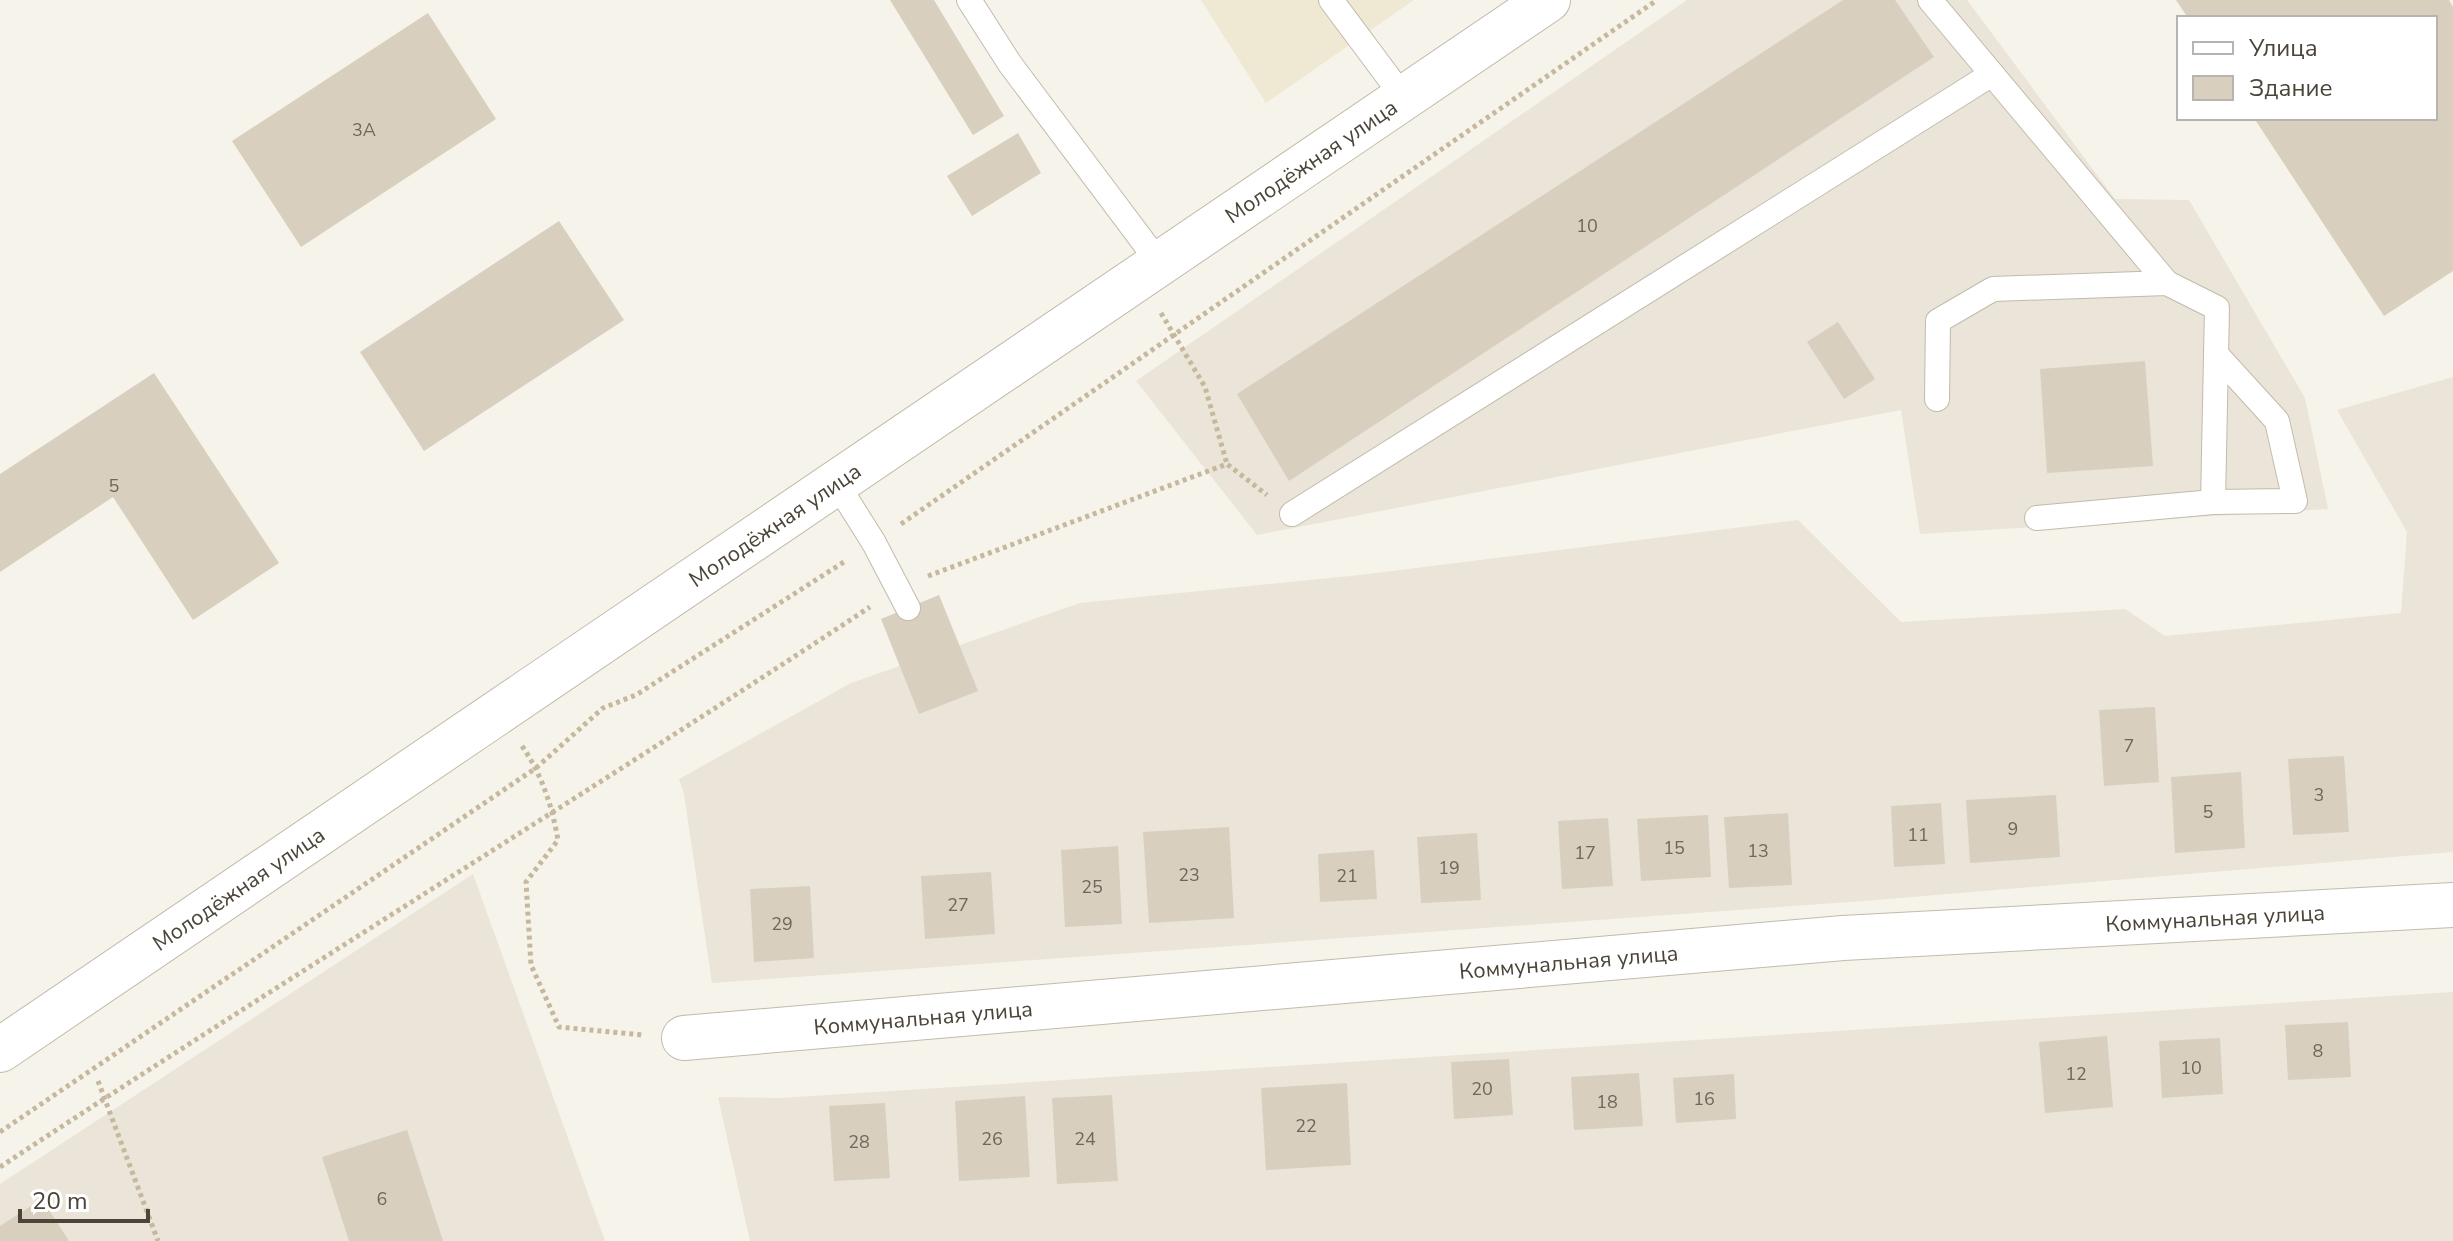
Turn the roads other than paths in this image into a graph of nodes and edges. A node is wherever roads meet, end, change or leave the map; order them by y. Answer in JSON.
{"nodes":[{"id":1,"x":969,"y":0,"type":"edge"},
{"id":2,"x":1331,"y":0,"type":"edge"},
{"id":3,"x":1548,"y":0,"type":"edge"},
{"id":4,"x":1930,"y":0,"type":"edge"},
{"id":5,"x":1992,"y":74,"type":"junction"},
{"id":6,"x":1404,"y":98,"type":"junction"},
{"id":7,"x":1151,"y":271,"type":"junction"},
{"id":8,"x":2167,"y":283,"type":"junction"},
{"id":9,"x":2216,"y":354,"type":"junction"},
{"id":10,"x":1937,"y":399,"type":"dead end"},
{"id":11,"x":837,"y":484,"type":"junction"},
{"id":12,"x":2213,"y":502,"type":"junction"},
{"id":13,"x":1292,"y":514,"type":"road end"},
{"id":14,"x":2037,"y":518,"type":"dead end"},
{"id":15,"x":903,"y":598,"type":"road end"},
{"id":16,"x":2453,"y":905,"type":"edge"},
{"id":17,"x":684,"y":1038,"type":"road end"},
{"id":18,"x":0,"y":1050,"type":"edge"}],
"edges":[{"from":1,"to":7,"type":"lane"},
{"from":2,"to":6,"type":"lane"},
{"from":3,"to":6,"type":"street","name":"Молодёжная улица"},
{"from":4,"to":5,"type":"lane"},
{"from":5,"to":8,"type":"lane"},
{"from":5,"to":13,"type":"lane"},
{"from":6,"to":7,"type":"street","name":"Молодёжная улица"},
{"from":7,"to":11,"type":"street","name":"Молодёжная улица"},
{"from":8,"to":9,"type":"lane"},
{"from":8,"to":10,"type":"lane"},
{"from":9,"to":12,"type":"lane"},
{"from":9,"to":12,"type":"lane"},
{"from":11,"to":15,"type":"lane"},
{"from":11,"to":18,"type":"street","name":"Молодёжная улица"},
{"from":12,"to":14,"type":"lane"},
{"from":16,"to":17,"type":"street","name":"Коммунальная улица"}]}
